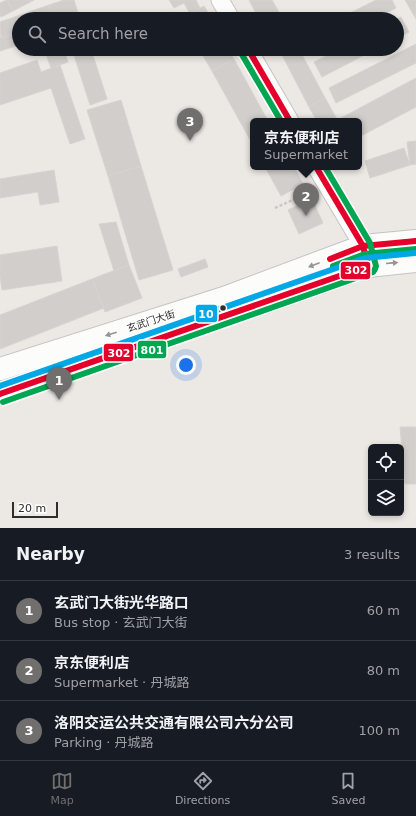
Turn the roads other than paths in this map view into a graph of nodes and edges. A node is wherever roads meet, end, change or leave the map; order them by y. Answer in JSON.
{"nodes":[{"id":1,"x":220,"y":0,"type":"edge"},
{"id":2,"x":227,"y":12,"type":"edge"},
{"id":3,"x":252,"y":56,"type":"edge"},
{"id":4,"x":288,"y":118,"type":"edge"},
{"id":5,"x":318,"y":170,"type":"edge"},
{"id":6,"x":416,"y":241,"type":"edge"},
{"id":7,"x":366,"y":256,"type":"junction"},
{"id":8,"x":416,"y":261,"type":"edge"},
{"id":9,"x":0,"y":369,"type":"edge"},
{"id":10,"x":0,"y":394,"type":"edge"}],
"edges":[{"from":1,"to":2,"type":"street"},
{"from":3,"to":4,"type":"street"},
{"from":5,"to":7,"type":"street"},
{"from":6,"to":7,"type":"main road","name":"玄武门大街"},
{"from":7,"to":8,"type":"main road","name":"玄武门大街","one_way":true},
{"from":7,"to":9,"type":"main road","name":"玄武门大街","one_way":true},
{"from":7,"to":10,"type":"main road","name":"玄武门大街"}]}
